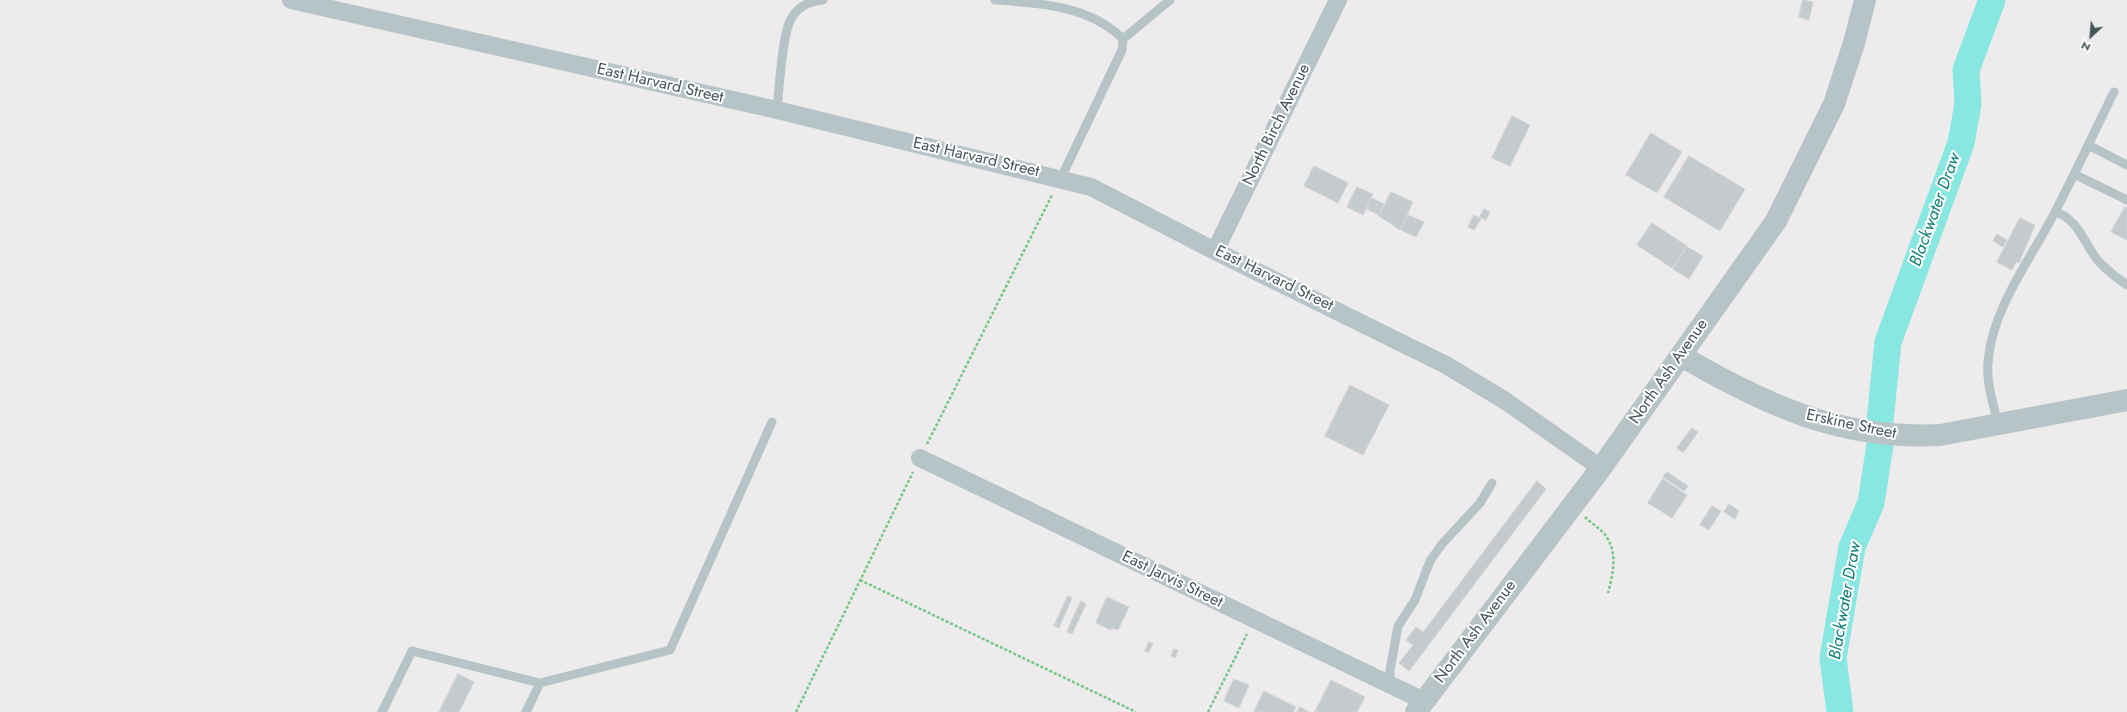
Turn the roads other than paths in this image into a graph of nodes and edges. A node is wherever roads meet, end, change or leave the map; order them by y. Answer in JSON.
{"nodes":[{"id":1,"x":291,"y":0,"type":"edge"},
{"id":2,"x":824,"y":0,"type":"edge"},
{"id":3,"x":995,"y":0,"type":"edge"},
{"id":4,"x":1170,"y":0,"type":"edge"},
{"id":5,"x":1338,"y":0,"type":"edge"},
{"id":6,"x":1865,"y":0,"type":"edge"},
{"id":7,"x":1123,"y":39,"type":"junction"},
{"id":8,"x":2114,"y":92,"type":"dead end"},
{"id":9,"x":777,"y":110,"type":"junction"},
{"id":10,"x":2088,"y":146,"type":"junction"},
{"id":11,"x":2127,"y":165,"type":"edge"},
{"id":12,"x":2074,"y":174,"type":"junction"},
{"id":13,"x":1061,"y":178,"type":"junction"},
{"id":14,"x":2127,"y":200,"type":"edge"},
{"id":15,"x":2055,"y":212,"type":"junction"},
{"id":16,"x":1215,"y":251,"type":"junction"},
{"id":17,"x":2127,"y":285,"type":"edge"},
{"id":18,"x":1682,"y":356,"type":"junction"},
{"id":19,"x":2127,"y":400,"type":"edge"},
{"id":20,"x":772,"y":422,"type":"dead end"},
{"id":21,"x":1998,"y":425,"type":"junction"},
{"id":22,"x":920,"y":458,"type":"dead end"},
{"id":23,"x":1601,"y":468,"type":"junction"},
{"id":24,"x":1492,"y":483,"type":"dead end"},
{"id":25,"x":540,"y":683,"type":"junction"},
{"id":26,"x":1390,"y":684,"type":"junction"},
{"id":27,"x":1420,"y":706,"type":"edge"},
{"id":28,"x":382,"y":712,"type":"edge"},
{"id":29,"x":526,"y":712,"type":"edge"}],
"edges":[{"from":1,"to":9,"type":"street","name":"East Harvard Street"},
{"from":2,"to":9,"type":"lane"},
{"from":3,"to":7,"type":"lane"},
{"from":4,"to":7,"type":"lane"},
{"from":5,"to":16,"type":"street","name":"North Birch Avenue"},
{"from":6,"to":18,"type":"street","name":"North Ash Avenue"},
{"from":7,"to":13,"type":"lane"},
{"from":8,"to":10,"type":"lane"},
{"from":9,"to":13,"type":"street","name":"East Harvard Street"},
{"from":10,"to":11,"type":"lane"},
{"from":10,"to":12,"type":"lane"},
{"from":12,"to":14,"type":"lane"},
{"from":12,"to":15,"type":"lane"},
{"from":13,"to":16,"type":"street","name":"East Harvard Street"},
{"from":15,"to":17,"type":"lane"},
{"from":15,"to":21,"type":"lane"},
{"from":16,"to":23,"type":"street","name":"East Harvard Street"},
{"from":18,"to":21,"type":"street","name":"Erskine Street"},
{"from":18,"to":23,"type":"street","name":"North Ash Avenue"},
{"from":19,"to":21,"type":"street","name":"Erskine Street"},
{"from":20,"to":25,"type":"lane"},
{"from":22,"to":26,"type":"street","name":"East Jarvis Street"},
{"from":23,"to":27,"type":"street","name":"North Ash Avenue"},
{"from":24,"to":26,"type":"lane"},
{"from":25,"to":28,"type":"lane"},
{"from":25,"to":29,"type":"lane"},
{"from":26,"to":27,"type":"street","name":"East Jarvis Street"}]}
